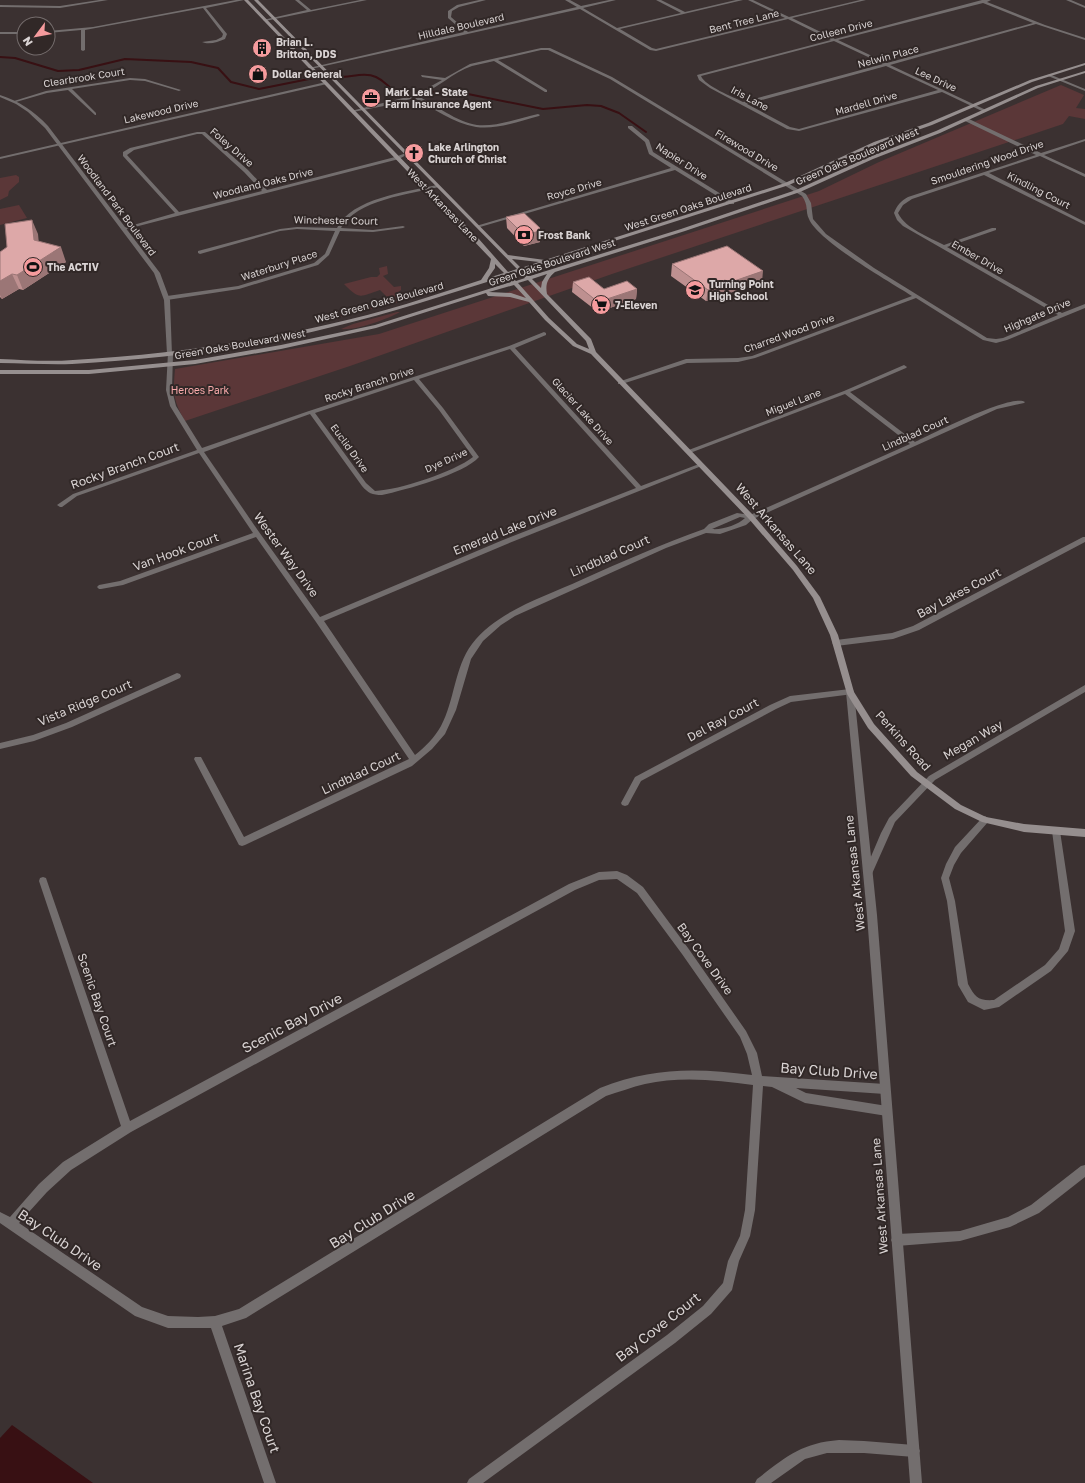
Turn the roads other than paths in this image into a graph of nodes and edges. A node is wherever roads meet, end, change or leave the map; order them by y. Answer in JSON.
{"nodes":[{"id":1,"x":106,"y":0,"type":"edge"},
{"id":2,"x":242,"y":0,"type":"edge"},
{"id":3,"x":246,"y":0,"type":"edge"},
{"id":4,"x":256,"y":0,"type":"edge"},
{"id":5,"x":297,"y":0,"type":"edge"},
{"id":6,"x":366,"y":0,"type":"edge"},
{"id":7,"x":484,"y":0,"type":"edge"},
{"id":8,"x":567,"y":0,"type":"edge"},
{"id":9,"x":614,"y":0,"type":"edge"},
{"id":10,"x":658,"y":0,"type":"edge"},
{"id":11,"x":741,"y":0,"type":"edge"},
{"id":12,"x":750,"y":0,"type":"edge"},
{"id":13,"x":864,"y":0,"type":"edge"},
{"id":14,"x":989,"y":0,"type":"edge"},
{"id":15,"x":1068,"y":0,"type":"edge"},
{"id":16,"x":982,"y":1,"type":"edge"},
{"id":17,"x":0,"y":6,"type":"edge"},
{"id":18,"x":1085,"y":6,"type":"edge"},
{"id":19,"x":204,"y":7,"type":"junction"},
{"id":20,"x":581,"y":8,"type":"junction"},
{"id":21,"x":310,"y":11,"type":"junction"},
{"id":22,"x":684,"y":13,"type":"junction"},
{"id":23,"x":274,"y":18,"type":"junction"},
{"id":24,"x":790,"y":18,"type":"junction"},
{"id":25,"x":265,"y":20,"type":"junction"},
{"id":26,"x":1037,"y":23,"type":"junction"},
{"id":27,"x":83,"y":29,"type":"junction"},
{"id":28,"x":617,"y":29,"type":"junction"},
{"id":29,"x":56,"y":31,"type":"edge"},
{"id":30,"x":0,"y":33,"type":"edge"},
{"id":31,"x":16,"y":33,"type":"edge"},
{"id":32,"x":467,"y":33,"type":"junction"},
{"id":33,"x":1085,"y":39,"type":"edge"},
{"id":34,"x":834,"y":41,"type":"junction"},
{"id":35,"x":204,"y":42,"type":"dead end"},
{"id":36,"x":83,"y":50,"type":"dead end"},
{"id":37,"x":495,"y":60,"type":"junction"},
{"id":38,"x":1085,"y":64,"type":"edge"},
{"id":39,"x":885,"y":65,"type":"junction"},
{"id":40,"x":320,"y":66,"type":"junction"},
{"id":41,"x":311,"y":68,"type":"junction"},
{"id":42,"x":1085,"y":72,"type":"edge"},
{"id":43,"x":1049,"y":75,"type":"junction"},
{"id":44,"x":422,"y":76,"type":"dead end"},
{"id":45,"x":699,"y":77,"type":"joint"},
{"id":46,"x":445,"y":79,"type":"junction"},
{"id":47,"x":1060,"y":80,"type":"junction"},
{"id":48,"x":326,"y":83,"type":"junction"},
{"id":49,"x":68,"y":88,"type":"junction"},
{"id":50,"x":179,"y":90,"type":"dead end"},
{"id":51,"x":1085,"y":90,"type":"edge"},
{"id":52,"x":941,"y":91,"type":"junction"},
{"id":53,"x":546,"y":92,"type":"dead end"},
{"id":54,"x":0,"y":96,"type":"edge"},
{"id":55,"x":414,"y":96,"type":"junction"},
{"id":56,"x":16,"y":101,"type":"junction"},
{"id":57,"x":742,"y":104,"type":"junction"},
{"id":58,"x":972,"y":106,"type":"junction"},
{"id":59,"x":362,"y":109,"type":"junction"},
{"id":60,"x":353,"y":111,"type":"junction"},
{"id":61,"x":985,"y":111,"type":"junction"},
{"id":62,"x":95,"y":114,"type":"dead end"},
{"id":63,"x":538,"y":115,"type":"dead end"},
{"id":64,"x":967,"y":120,"type":"junction"},
{"id":65,"x":630,"y":127,"type":"dead end"},
{"id":66,"x":795,"y":130,"type":"joint"},
{"id":67,"x":1085,"y":140,"type":"edge"},
{"id":68,"x":60,"y":144,"type":"junction"},
{"id":69,"x":406,"y":154,"type":"junction"},
{"id":70,"x":1040,"y":154,"type":"junction"},
{"id":71,"x":0,"y":158,"type":"edge"},
{"id":72,"x":397,"y":158,"type":"junction"},
{"id":73,"x":675,"y":168,"type":"junction"},
{"id":74,"x":984,"y":173,"type":"junction"},
{"id":75,"x":1085,"y":176,"type":"edge"},
{"id":76,"x":787,"y":184,"type":"junction"},
{"id":77,"x":437,"y":186,"type":"junction"},
{"id":78,"x":427,"y":189,"type":"junction"},
{"id":79,"x":265,"y":191,"type":"junction"},
{"id":80,"x":798,"y":191,"type":"junction"},
{"id":81,"x":732,"y":203,"type":"junction"},
{"id":82,"x":457,"y":206,"type":"junction"},
{"id":83,"x":898,"y":207,"type":"joint"},
{"id":84,"x":446,"y":208,"type":"junction"},
{"id":85,"x":178,"y":214,"type":"junction"},
{"id":86,"x":1085,"y":224,"type":"edge"},
{"id":87,"x":478,"y":226,"type":"junction"},
{"id":88,"x":695,"y":226,"type":"junction"},
{"id":89,"x":403,"y":227,"type":"dead end"},
{"id":90,"x":994,"y":229,"type":"dead end"},
{"id":91,"x":125,"y":230,"type":"junction"},
{"id":92,"x":339,"y":230,"type":"junction"},
{"id":93,"x":943,"y":247,"type":"junction"},
{"id":94,"x":200,"y":252,"type":"dead end"},
{"id":95,"x":507,"y":256,"type":"junction"},
{"id":96,"x":493,"y":259,"type":"junction"},
{"id":97,"x":549,"y":261,"type":"junction"},
{"id":98,"x":520,"y":270,"type":"junction"},
{"id":99,"x":554,"y":270,"type":"junction"},
{"id":100,"x":508,"y":274,"type":"junction"},
{"id":101,"x":527,"y":278,"type":"junction"},
{"id":102,"x":483,"y":282,"type":"junction"},
{"id":103,"x":514,"y":282,"type":"junction"},
{"id":104,"x":479,"y":294,"type":"junction"},
{"id":105,"x":545,"y":296,"type":"junction"},
{"id":106,"x":915,"y":297,"type":"junction"},
{"id":107,"x":167,"y":298,"type":"junction"},
{"id":108,"x":531,"y":301,"type":"junction"},
{"id":109,"x":1085,"y":306,"type":"edge"},
{"id":110,"x":1061,"y":315,"type":"junction"},
{"id":111,"x":331,"y":326,"type":"junction"},
{"id":112,"x":544,"y":334,"type":"dead end"},
{"id":113,"x":334,"y":336,"type":"junction"},
{"id":114,"x":996,"y":341,"type":"joint"},
{"id":115,"x":511,"y":347,"type":"junction"},
{"id":116,"x":170,"y":354,"type":"junction"},
{"id":117,"x":593,"y":354,"type":"junction"},
{"id":118,"x":0,"y":361,"type":"edge"},
{"id":119,"x":168,"y":365,"type":"junction"},
{"id":120,"x":904,"y":367,"type":"dead end"},
{"id":121,"x":0,"y":372,"type":"edge"},
{"id":122,"x":416,"y":379,"type":"junction"},
{"id":123,"x":620,"y":383,"type":"junction"},
{"id":124,"x":846,"y":392,"type":"junction"},
{"id":125,"x":1022,"y":402,"type":"dead end"},
{"id":126,"x":311,"y":412,"type":"junction"},
{"id":127,"x":914,"y":444,"type":"junction"},
{"id":128,"x":200,"y":451,"type":"junction"},
{"id":129,"x":688,"y":452,"type":"junction"},
{"id":130,"x":701,"y":465,"type":"junction"},
{"id":131,"x":640,"y":489,"type":"junction"},
{"id":132,"x":375,"y":493,"type":"joint"},
{"id":133,"x":60,"y":505,"type":"dead end"},
{"id":134,"x":751,"y":517,"type":"junction"},
{"id":135,"x":257,"y":534,"type":"junction"},
{"id":136,"x":1085,"y":539,"type":"edge"},
{"id":137,"x":101,"y":587,"type":"dead end"},
{"id":138,"x":319,"y":620,"type":"junction"},
{"id":139,"x":836,"y":643,"type":"junction"},
{"id":140,"x":178,"y":676,"type":"dead end"},
{"id":141,"x":1085,"y":688,"type":"edge"},
{"id":142,"x":850,"y":692,"type":"junction"},
{"id":143,"x":0,"y":746,"type":"edge"},
{"id":144,"x":198,"y":759,"type":"dead end"},
{"id":145,"x":414,"y":760,"type":"junction"},
{"id":146,"x":927,"y":784,"type":"junction"},
{"id":147,"x":625,"y":803,"type":"dead end"},
{"id":148,"x":986,"y":820,"type":"junction"},
{"id":149,"x":1056,"y":831,"type":"junction"},
{"id":150,"x":1085,"y":832,"type":"edge"},
{"id":151,"x":868,"y":874,"type":"junction"},
{"id":152,"x":606,"y":876,"type":"joint"},
{"id":153,"x":43,"y":881,"type":"dead end"},
{"id":154,"x":758,"y":1081,"type":"junction"},
{"id":155,"x":772,"y":1082,"type":"junction"},
{"id":156,"x":885,"y":1089,"type":"junction"},
{"id":157,"x":887,"y":1111,"type":"junction"},
{"id":158,"x":128,"y":1128,"type":"junction"},
{"id":159,"x":1085,"y":1170,"type":"edge"},
{"id":160,"x":0,"y":1217,"type":"edge"},
{"id":161,"x":11,"y":1224,"type":"junction"},
{"id":162,"x":897,"y":1240,"type":"junction"},
{"id":163,"x":215,"y":1322,"type":"junction"},
{"id":164,"x":914,"y":1451,"type":"junction"},
{"id":165,"x":270,"y":1483,"type":"edge"},
{"id":166,"x":473,"y":1483,"type":"edge"},
{"id":167,"x":761,"y":1483,"type":"edge"},
{"id":168,"x":916,"y":1483,"type":"edge"}],
"edges":[{"from":1,"to":17,"type":"street"},
{"from":2,"to":19,"type":"street"},
{"from":3,"to":25,"type":"main road","name":"West Arkansas Lane"},
{"from":4,"to":23,"type":"main road","name":"West Arkansas Lane"},
{"from":5,"to":21,"type":"street"},
{"from":6,"to":21,"type":"street"},
{"from":7,"to":32,"type":"street"},
{"from":8,"to":20,"type":"street"},
{"from":9,"to":20,"type":"street","name":"Hilldale Boulevard"},
{"from":10,"to":22,"type":"street"},
{"from":11,"to":22,"type":"street"},
{"from":12,"to":24,"type":"street","name":"Lee Drive"},
{"from":13,"to":24,"type":"street","name":"Bent Tree Lane"},
{"from":14,"to":16,"type":"street","name":"Colleen Drive"},
{"from":15,"to":18,"type":"street"},
{"from":16,"to":26,"type":"street"},
{"from":16,"to":34,"type":"street","name":"Colleen Drive"},
{"from":19,"to":27,"type":"street"},
{"from":19,"to":35,"type":"street"},
{"from":20,"to":28,"type":"street"},
{"from":20,"to":32,"type":"street","name":"Hilldale Boulevard"},
{"from":21,"to":23,"type":"street"},
{"from":22,"to":28,"type":"street"},
{"from":23,"to":25,"type":"street"},
{"from":23,"to":40,"type":"main road","name":"West Arkansas Lane"},
{"from":24,"to":28,"type":"street","name":"Bent Tree Lane"},
{"from":24,"to":34,"type":"street","name":"Lee Drive"},
{"from":25,"to":41,"type":"main road","name":"West Arkansas Lane"},
{"from":26,"to":33,"type":"street"},
{"from":26,"to":39,"type":"street","name":"Nelwin Place"},
{"from":27,"to":29,"type":"street"},
{"from":27,"to":36,"type":"street"},
{"from":30,"to":31,"type":"street"},
{"from":32,"to":40,"type":"street","name":"Hilldale Boulevard"},
{"from":34,"to":39,"type":"street","name":"Lee Drive"},
{"from":34,"to":45,"type":"street","name":"Colleen Drive"},
{"from":37,"to":46,"type":"street"},
{"from":37,"to":53,"type":"street"},
{"from":37,"to":76,"type":"street","name":"Firewood Drive"},
{"from":38,"to":43,"type":"main road","name":"West Green Oaks Boulevard"},
{"from":39,"to":52,"type":"street","name":"Lee Drive"},
{"from":39,"to":57,"type":"street","name":"Nelwin Place"},
{"from":40,"to":41,"type":"street","name":"Hilldale Boulevard"},
{"from":40,"to":59,"type":"main road","name":"West Arkansas Lane"},
{"from":41,"to":48,"type":"main road","name":"West Arkansas Lane"},
{"from":42,"to":47,"type":"main road","name":"Green Oaks Boulevard West"},
{"from":43,"to":47,"type":"street"},
{"from":43,"to":58,"type":"main road","name":"West Green Oaks Boulevard"},
{"from":44,"to":46,"type":"street"},
{"from":45,"to":57,"type":"street","name":"Iris Lane"},
{"from":46,"to":55,"type":"street"},
{"from":47,"to":51,"type":"street"},
{"from":47,"to":61,"type":"main road","name":"Green Oaks Boulevard West"},
{"from":48,"to":60,"type":"main road","name":"West Arkansas Lane"},
{"from":48,"to":68,"type":"street","name":"Lakewood Drive"},
{"from":49,"to":50,"type":"street","name":"Clearbrook Court"},
{"from":49,"to":56,"type":"street","name":"Clearbrook Court"},
{"from":49,"to":62,"type":"street"},
{"from":52,"to":58,"type":"street","name":"Lee Drive"},
{"from":52,"to":66,"type":"street","name":"Mardell Drive"},
{"from":54,"to":56,"type":"street","name":"Woodland Park Boulevard"},
{"from":55,"to":59,"type":"street"},
{"from":55,"to":63,"type":"street"},
{"from":56,"to":68,"type":"street","name":"Woodland Park Boulevard"},
{"from":57,"to":66,"type":"street","name":"Iris Lane"},
{"from":58,"to":61,"type":"street","name":"Lee Drive"},
{"from":58,"to":76,"type":"main road","name":"West Green Oaks Boulevard"},
{"from":59,"to":60,"type":"street"},
{"from":59,"to":69,"type":"main road","name":"West Arkansas Lane"},
{"from":60,"to":72,"type":"main road","name":"West Arkansas Lane"},
{"from":61,"to":64,"type":"main road","name":"Green Oaks Boulevard West"},
{"from":64,"to":70,"type":"street"},
{"from":64,"to":80,"type":"main road","name":"Green Oaks Boulevard West"},
{"from":65,"to":73,"type":"street","name":"Napier Drive"},
{"from":67,"to":70,"type":"street","name":"Smouldering Wood Drive"},
{"from":68,"to":71,"type":"street","name":"Lakewood Drive"},
{"from":68,"to":91,"type":"street","name":"Woodland Park Boulevard"},
{"from":69,"to":72,"type":"street","name":"Woodland Oaks Drive"},
{"from":69,"to":77,"type":"main road","name":"West Arkansas Lane"},
{"from":70,"to":74,"type":"street","name":"Smouldering Wood Drive"},
{"from":70,"to":75,"type":"street"},
{"from":72,"to":78,"type":"main road","name":"West Arkansas Lane"},
{"from":72,"to":79,"type":"street","name":"Woodland Oaks Drive"},
{"from":73,"to":81,"type":"street","name":"Napier Drive"},
{"from":73,"to":87,"type":"street","name":"Royce Drive"},
{"from":74,"to":83,"type":"street","name":"Smouldering Wood Drive"},
{"from":74,"to":86,"type":"street","name":"Kindling Court"},
{"from":76,"to":80,"type":"street","name":"Firewood Drive"},
{"from":76,"to":81,"type":"main road","name":"West Green Oaks Boulevard"},
{"from":77,"to":78,"type":"street","name":"Waterbury Place"},
{"from":77,"to":82,"type":"main road","name":"West Arkansas Lane"},
{"from":78,"to":84,"type":"main road","name":"West Arkansas Lane"},
{"from":78,"to":92,"type":"street","name":"Waterbury Place"},
{"from":79,"to":85,"type":"street","name":"Woodland Oaks Drive"},
{"from":79,"to":85,"type":"street","name":"Foley Drive"},
{"from":80,"to":88,"type":"main road","name":"Green Oaks Boulevard West"},
{"from":80,"to":106,"type":"street","name":"Firewood Drive"},
{"from":81,"to":88,"type":"main road"},
{"from":81,"to":97,"type":"main road","name":"West Green Oaks Boulevard"},
{"from":82,"to":84,"type":"main road"},
{"from":82,"to":87,"type":"main road","name":"West Arkansas Lane"},
{"from":83,"to":93,"type":"street","name":"Ember Drive"},
{"from":84,"to":96,"type":"main road","name":"West Arkansas Lane"},
{"from":85,"to":91,"type":"street","name":"Woodland Oaks Drive"},
{"from":87,"to":95,"type":"main road","name":"West Arkansas Lane"},
{"from":88,"to":99,"type":"main road","name":"Green Oaks Boulevard West"},
{"from":89,"to":92,"type":"street","name":"Winchester Court"},
{"from":90,"to":93,"type":"street"},
{"from":91,"to":107,"type":"street","name":"Woodland Park Boulevard"},
{"from":92,"to":94,"type":"street","name":"Winchester Court"},
{"from":92,"to":107,"type":"street","name":"Waterbury Place"},
{"from":93,"to":110,"type":"street","name":"Ember Drive"},
{"from":95,"to":97,"type":"main road"},
{"from":95,"to":98,"type":"main road","name":"West Arkansas Lane"},
{"from":96,"to":100,"type":"main road","name":"West Arkansas Lane"},
{"from":96,"to":102,"type":"main road"},
{"from":97,"to":98,"type":"main road","name":"West Green Oaks Boulevard"},
{"from":98,"to":100,"type":"main road","name":"West Green Oaks Boulevard"},
{"from":98,"to":101,"type":"main road","name":"West Arkansas Lane"},
{"from":99,"to":101,"type":"main road","name":"Green Oaks Boulevard West"},
{"from":99,"to":105,"type":"main road"},
{"from":100,"to":102,"type":"main road","name":"West Green Oaks Boulevard"},
{"from":100,"to":103,"type":"main road","name":"West Arkansas Lane"},
{"from":101,"to":103,"type":"main road","name":"Green Oaks Boulevard West"},
{"from":101,"to":105,"type":"main road","name":"West Arkansas Lane"},
{"from":102,"to":111,"type":"main road","name":"West Green Oaks Boulevard"},
{"from":103,"to":104,"type":"main road","name":"Green Oaks Boulevard West"},
{"from":103,"to":108,"type":"main road","name":"West Arkansas Lane"},
{"from":104,"to":108,"type":"main road"},
{"from":104,"to":113,"type":"main road","name":"Green Oaks Boulevard West"},
{"from":105,"to":117,"type":"main road","name":"West Arkansas Lane"},
{"from":106,"to":114,"type":"street","name":"Firewood Drive"},
{"from":106,"to":123,"type":"street","name":"Charred Wood Drive"},
{"from":107,"to":116,"type":"street","name":"Woodland Park Boulevard"},
{"from":108,"to":117,"type":"main road","name":"West Arkansas Lane"},
{"from":109,"to":110,"type":"street","name":"Highgate Drive"},
{"from":110,"to":114,"type":"street","name":"Highgate Drive"},
{"from":111,"to":113,"type":"main road"},
{"from":111,"to":116,"type":"main road","name":"West Green Oaks Boulevard"},
{"from":112,"to":115,"type":"street","name":"Rocky Branch Drive"},
{"from":113,"to":119,"type":"main road","name":"Green Oaks Boulevard West"},
{"from":115,"to":122,"type":"street","name":"Rocky Branch Drive"},
{"from":115,"to":131,"type":"street","name":"Glacier Lake Drive"},
{"from":116,"to":118,"type":"main road","name":"West Green Oaks Boulevard"},
{"from":116,"to":119,"type":"street","name":"Wester Way Drive"},
{"from":117,"to":123,"type":"main road","name":"West Arkansas Lane"},
{"from":119,"to":121,"type":"main road","name":"Green Oaks Boulevard West"},
{"from":119,"to":128,"type":"street","name":"Wester Way Drive"},
{"from":120,"to":124,"type":"street","name":"Miguel Lane"},
{"from":122,"to":126,"type":"street","name":"Rocky Branch Drive"},
{"from":122,"to":132,"type":"street","name":"Dye Drive"},
{"from":123,"to":129,"type":"main road","name":"West Arkansas Lane"},
{"from":124,"to":127,"type":"street"},
{"from":124,"to":129,"type":"street","name":"Miguel Lane"},
{"from":125,"to":127,"type":"street","name":"Lindblad Court"},
{"from":126,"to":128,"type":"street","name":"Rocky Branch Drive"},
{"from":126,"to":132,"type":"street","name":"Euclid Drive"},
{"from":127,"to":134,"type":"street","name":"Lindblad Court"},
{"from":128,"to":133,"type":"street","name":"Rocky Branch Court"},
{"from":128,"to":135,"type":"street","name":"Wester Way Drive"},
{"from":129,"to":130,"type":"main road","name":"West Arkansas Lane"},
{"from":130,"to":131,"type":"street","name":"Emerald Lake Drive"},
{"from":130,"to":134,"type":"main road","name":"West Arkansas Lane"},
{"from":131,"to":138,"type":"street","name":"Emerald Lake Drive"},
{"from":134,"to":139,"type":"main road","name":"West Arkansas Lane"},
{"from":134,"to":145,"type":"street","name":"Lindblad Court"},
{"from":135,"to":137,"type":"street","name":"Van Hook Court"},
{"from":135,"to":138,"type":"street","name":"Wester Way Drive"},
{"from":136,"to":139,"type":"street","name":"Bay Lakes Court"},
{"from":138,"to":145,"type":"street","name":"Wester Way Drive"},
{"from":139,"to":142,"type":"main road","name":"West Arkansas Lane"},
{"from":140,"to":143,"type":"street","name":"Vista Ridge Court"},
{"from":141,"to":146,"type":"street","name":"Megan Way"},
{"from":142,"to":146,"type":"main road","name":"Perkins Road"},
{"from":142,"to":147,"type":"street","name":"Del Ray Court"},
{"from":142,"to":151,"type":"street","name":"West Arkansas Lane"},
{"from":144,"to":145,"type":"street","name":"Lindblad Court"},
{"from":146,"to":148,"type":"main road","name":"Perkins Road"},
{"from":146,"to":151,"type":"street","name":"Megan Way"},
{"from":148,"to":149,"type":"main road","name":"Perkins Road"},
{"from":148,"to":149,"type":"street"},
{"from":149,"to":150,"type":"main road","name":"Perkins Road"},
{"from":151,"to":156,"type":"street","name":"West Arkansas Lane"},
{"from":152,"to":154,"type":"street","name":"Bay Cove Drive"},
{"from":152,"to":158,"type":"street","name":"Scenic Bay Drive"},
{"from":153,"to":158,"type":"street","name":"Scenic Bay Court"},
{"from":154,"to":155,"type":"street","name":"Bay Club Drive"},
{"from":154,"to":163,"type":"street","name":"Bay Club Drive"},
{"from":154,"to":166,"type":"street","name":"Bay Cove Court"},
{"from":155,"to":156,"type":"street","name":"Bay Club Drive"},
{"from":155,"to":157,"type":"street","name":"Bay Club Drive"},
{"from":156,"to":157,"type":"street","name":"West Arkansas Lane"},
{"from":157,"to":162,"type":"street","name":"West Arkansas Lane"},
{"from":158,"to":161,"type":"street","name":"Scenic Bay Drive"},
{"from":159,"to":162,"type":"street"},
{"from":160,"to":161,"type":"street","name":"Bay Club Drive"},
{"from":161,"to":163,"type":"street","name":"Bay Club Drive"},
{"from":162,"to":164,"type":"street","name":"West Arkansas Lane"},
{"from":163,"to":165,"type":"street","name":"Marina Bay Court"},
{"from":164,"to":167,"type":"street"},
{"from":164,"to":168,"type":"street","name":"West Arkansas Lane"}]}
